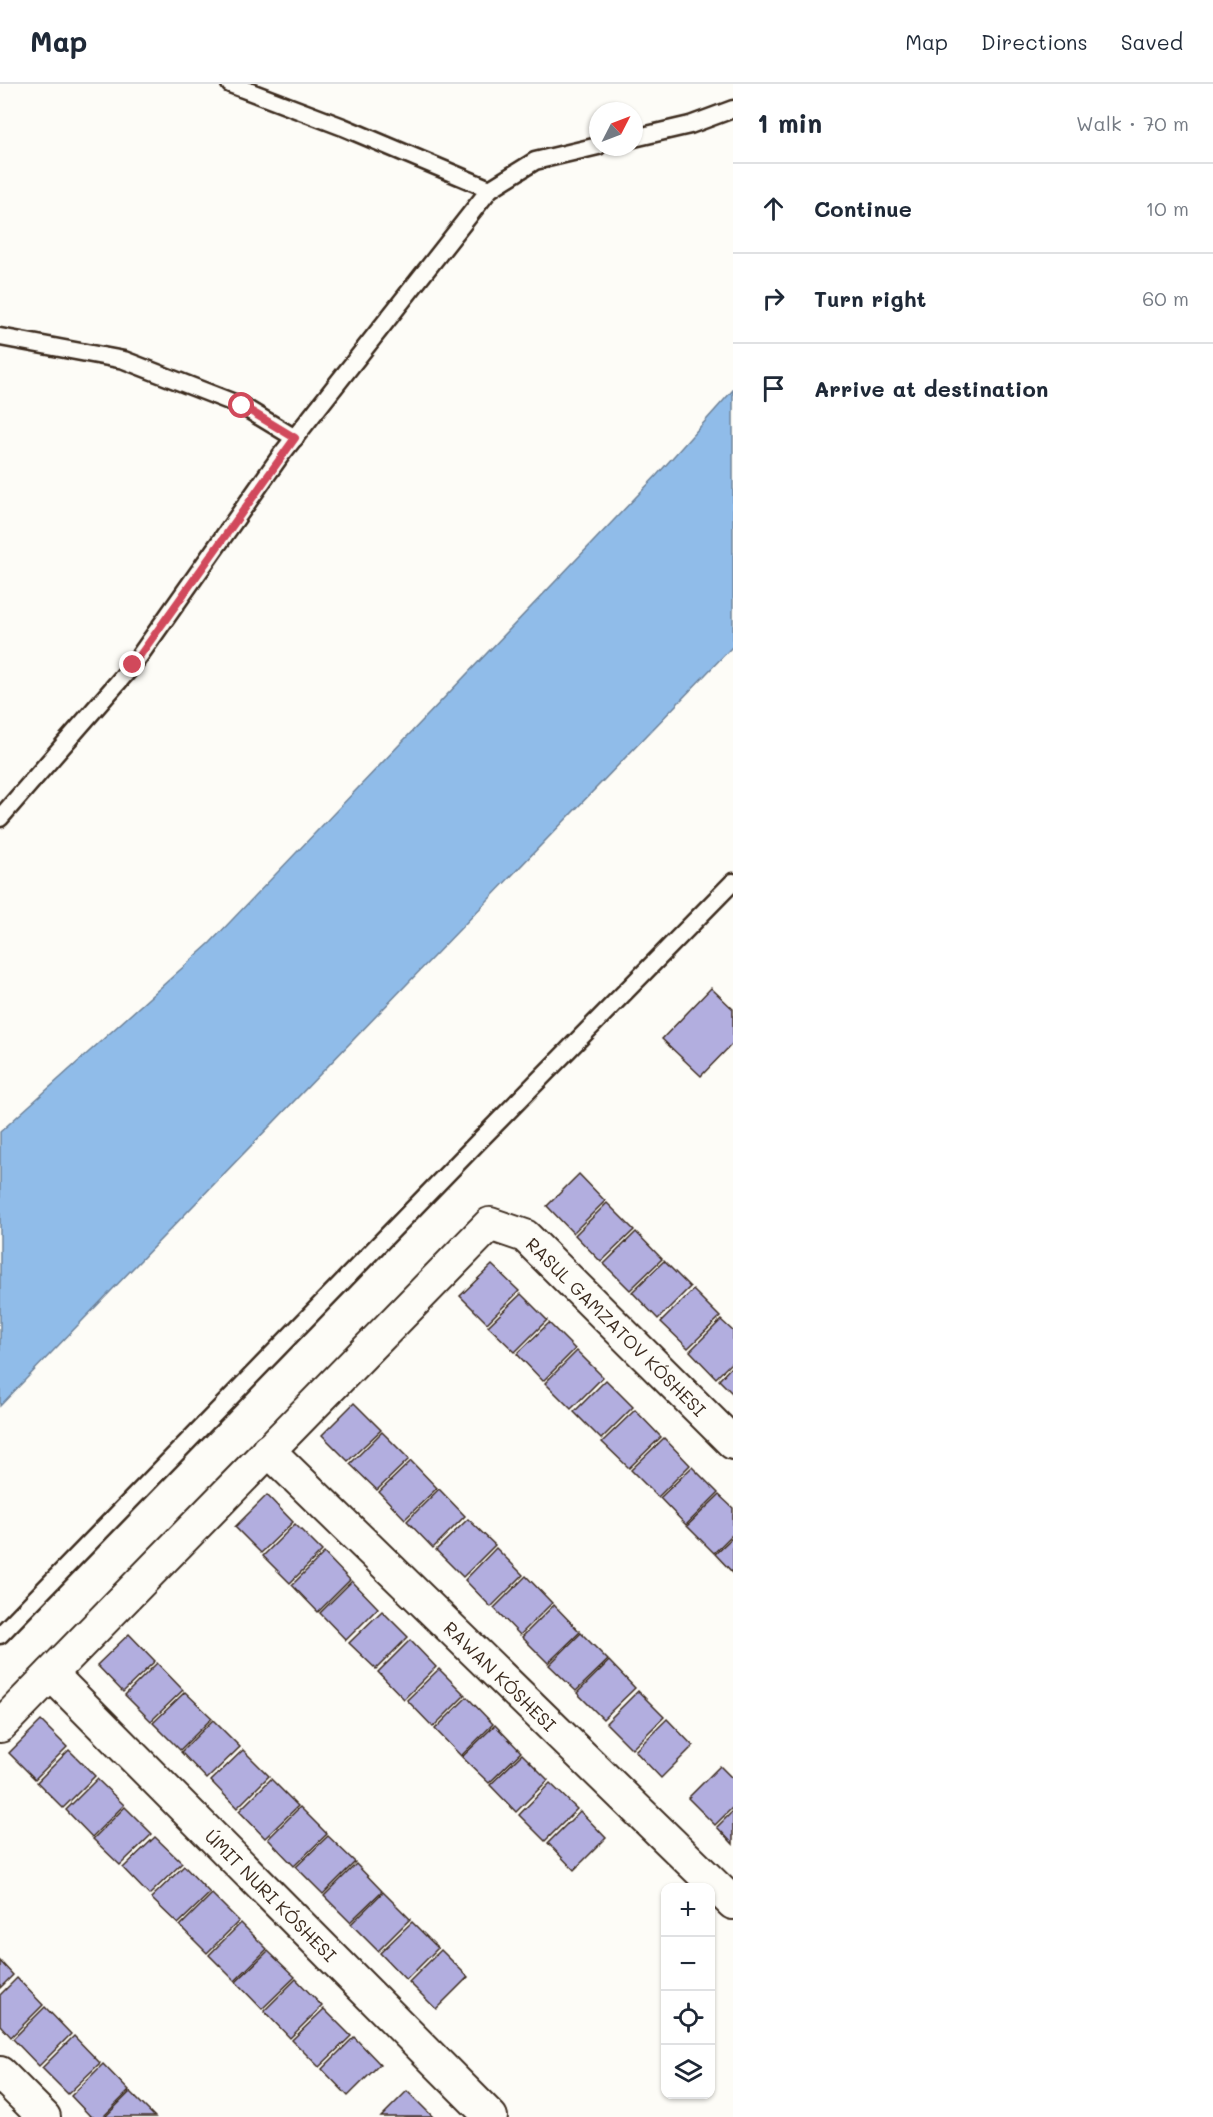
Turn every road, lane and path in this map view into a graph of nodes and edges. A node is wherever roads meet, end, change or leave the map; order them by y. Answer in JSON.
{"nodes":[{"id":1,"x":230,"y":84,"type":"edge"},
{"id":2,"x":733,"y":109,"type":"edge"},
{"id":3,"x":643,"y":136,"type":"edge"},
{"id":4,"x":589,"y":148,"type":"edge"},
{"id":5,"x":490,"y":189,"type":"junction"},
{"id":6,"x":0,"y":337,"type":"edge"},
{"id":7,"x":295,"y":438,"type":"junction"},
{"id":8,"x":0,"y":818,"type":"edge"},
{"id":9,"x":733,"y":882,"type":"edge"},
{"id":10,"x":733,"y":1443,"type":"edge"},
{"id":11,"x":268,"y":1450,"type":"junction"},
{"id":12,"x":0,"y":1635,"type":"edge"},
{"id":13,"x":51,"y":1674,"type":"junction"},
{"id":14,"x":0,"y":1726,"type":"edge"},
{"id":15,"x":733,"y":1903,"type":"edge"},
{"id":16,"x":0,"y":2073,"type":"edge"},
{"id":17,"x":44,"y":2117,"type":"edge"},
{"id":18,"x":491,"y":2117,"type":"edge"}],
"edges":[{"from":1,"to":5,"type":"lane"},
{"from":2,"to":3,"type":"lane"},
{"from":4,"to":5,"type":"lane"},
{"from":5,"to":7,"type":"lane"},
{"from":6,"to":7,"type":"lane"},
{"from":7,"to":8,"type":"lane"},
{"from":9,"to":12,"type":"lane"},
{"from":10,"to":11,"type":"street","name":"RASUL GAMZATOV KÓSHESI"},
{"from":11,"to":13,"type":"street"},
{"from":11,"to":15,"type":"street","name":"RAWAN KÓSHESI"},
{"from":13,"to":14,"type":"street"},
{"from":13,"to":18,"type":"street"},
{"from":16,"to":17,"type":"street"}]}
